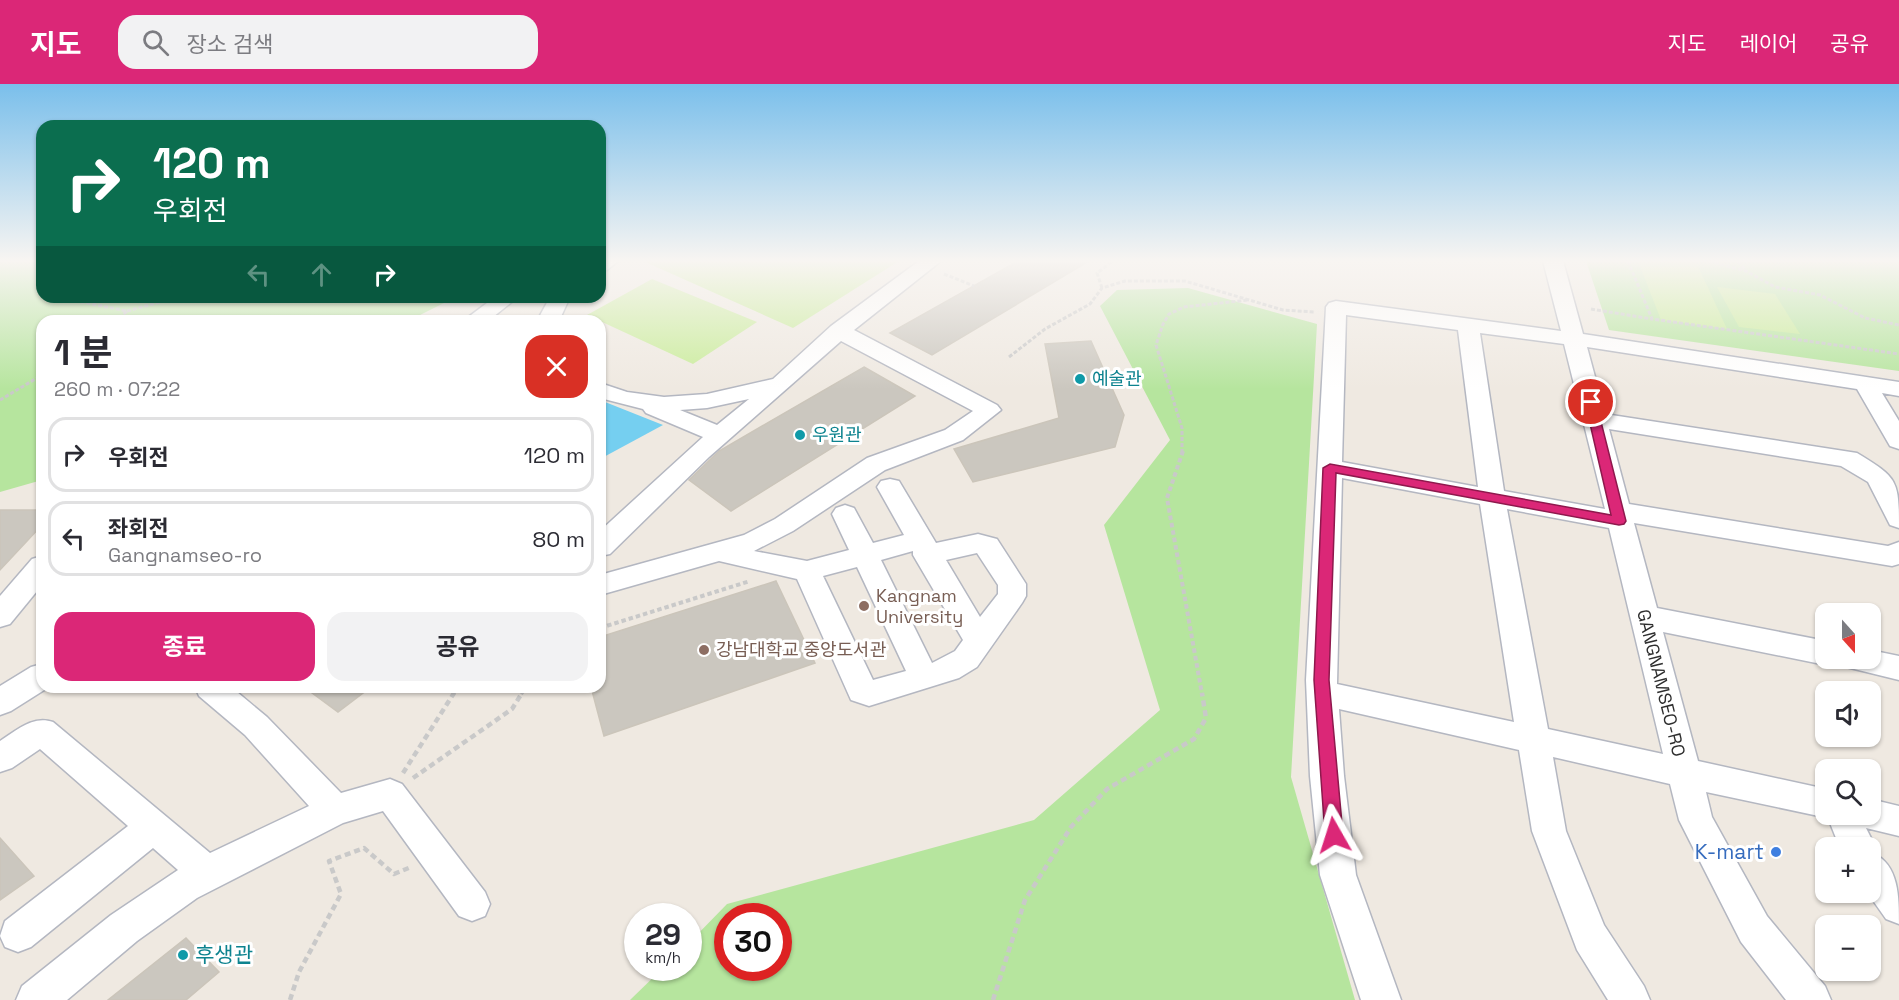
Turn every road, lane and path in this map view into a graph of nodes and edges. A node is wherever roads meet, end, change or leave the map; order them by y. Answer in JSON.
{"nodes":[{"id":1,"x":91,"y":304,"type":"edge"},
{"id":2,"x":154,"y":304,"type":"edge"},
{"id":3,"x":498,"y":304,"type":"edge"},
{"id":4,"x":875,"y":304,"type":"edge"},
{"id":5,"x":1090,"y":304,"type":"edge"},
{"id":6,"x":1212,"y":304,"type":"edge"},
{"id":7,"x":1261,"y":304,"type":"edge"},
{"id":8,"x":1565,"y":304,"type":"edge"},
{"id":9,"x":1646,"y":304,"type":"edge"},
{"id":10,"x":1837,"y":304,"type":"edge"},
{"id":11,"x":1591,"y":309,"type":"dead end"},
{"id":12,"x":127,"y":311,"type":"junction"},
{"id":13,"x":1335,"y":314,"type":"junction"},
{"id":14,"x":123,"y":315,"type":"edge"},
{"id":15,"x":482,"y":315,"type":"edge"},
{"id":16,"x":1652,"y":319,"type":"junction"},
{"id":17,"x":1468,"y":325,"type":"junction"},
{"id":18,"x":1899,"y":325,"type":"edge"},
{"id":19,"x":839,"y":331,"type":"junction"},
{"id":20,"x":1574,"y":339,"type":"junction"},
{"id":21,"x":1899,"y":354,"type":"edge"},
{"id":22,"x":1009,"y":357,"type":"dead end"},
{"id":23,"x":36,"y":379,"type":"edge"},
{"id":24,"x":782,"y":383,"type":"junction"},
{"id":25,"x":1865,"y":384,"type":"junction"},
{"id":26,"x":1899,"y":389,"type":"edge"},
{"id":27,"x":606,"y":392,"type":"edge"},
{"id":28,"x":0,"y":400,"type":"edge"},
{"id":29,"x":639,"y":402,"type":"junction"},
{"id":30,"x":1595,"y":420,"type":"junction"},
{"id":31,"x":719,"y":435,"type":"junction"},
{"id":32,"x":1899,"y":441,"type":"edge"},
{"id":33,"x":1330,"y":468,"type":"junction"},
{"id":34,"x":890,"y":487,"type":"dead end"},
{"id":35,"x":1492,"y":497,"type":"junction"},
{"id":36,"x":844,"y":514,"type":"dead end"},
{"id":37,"x":1618,"y":516,"type":"junction"},
{"id":38,"x":1899,"y":519,"type":"edge"},
{"id":39,"x":606,"y":541,"type":"edge"},
{"id":40,"x":923,"y":548,"type":"junction"},
{"id":41,"x":720,"y":551,"type":"junction"},
{"id":42,"x":1899,"y":552,"type":"edge"},
{"id":43,"x":865,"y":556,"type":"junction"},
{"id":44,"x":800,"y":569,"type":"junction"},
{"id":45,"x":36,"y":573,"type":"edge"},
{"id":46,"x":606,"y":583,"type":"edge"},
{"id":47,"x":0,"y":616,"type":"edge"},
{"id":48,"x":1645,"y":617,"type":"junction"},
{"id":49,"x":606,"y":626,"type":"edge"},
{"id":50,"x":979,"y":641,"type":"junction"},
{"id":51,"x":1815,"y":651,"type":"edge"},
{"id":52,"x":1881,"y":664,"type":"edge"},
{"id":53,"x":1899,"y":668,"type":"edge"},
{"id":54,"x":924,"y":678,"type":"junction"},
{"id":55,"x":36,"y":679,"type":"edge"},
{"id":56,"x":217,"y":693,"type":"edge"},
{"id":57,"x":454,"y":693,"type":"edge"},
{"id":58,"x":522,"y":693,"type":"edge"},
{"id":59,"x":1322,"y":693,"type":"junction"},
{"id":60,"x":0,"y":702,"type":"edge"},
{"id":61,"x":1532,"y":740,"type":"junction"},
{"id":62,"x":0,"y":758,"type":"edge"},
{"id":63,"x":1684,"y":773,"type":"junction"},
{"id":64,"x":390,"y":794,"type":"junction"},
{"id":65,"x":1815,"y":802,"type":"edge"},
{"id":66,"x":335,"y":810,"type":"junction"},
{"id":67,"x":1881,"y":817,"type":"edge"},
{"id":68,"x":1899,"y":821,"type":"edge"},
{"id":69,"x":153,"y":828,"type":"junction"},
{"id":70,"x":435,"y":857,"type":"junction"},
{"id":71,"x":207,"y":873,"type":"junction"},
{"id":72,"x":1881,"y":883,"type":"edge"},
{"id":73,"x":472,"y":904,"type":"dead end"},
{"id":74,"x":1899,"y":907,"type":"edge"},
{"id":75,"x":18,"y":934,"type":"dead end"},
{"id":76,"x":36,"y":1000,"type":"edge"},
{"id":77,"x":290,"y":1000,"type":"edge"},
{"id":78,"x":993,"y":1000,"type":"edge"},
{"id":79,"x":1381,"y":1000,"type":"edge"},
{"id":80,"x":1630,"y":1000,"type":"edge"},
{"id":81,"x":1811,"y":1000,"type":"edge"}],
"edges":[{"from":1,"to":12,"type":"path"},
{"from":2,"to":12,"type":"path"},
{"from":3,"to":15,"type":"street"},
{"from":4,"to":19,"type":"street"},
{"from":5,"to":22,"type":"path"},
{"from":6,"to":78,"type":"path"},
{"from":7,"to":13,"type":"path"},
{"from":8,"to":20,"type":"street","name":"GANGNAMSEO-RO"},
{"from":9,"to":16,"type":"path"},
{"from":10,"to":18,"type":"path"},
{"from":11,"to":16,"type":"path"},
{"from":12,"to":14,"type":"path"},
{"from":13,"to":17,"type":"street"},
{"from":13,"to":33,"type":"street"},
{"from":16,"to":21,"type":"path"},
{"from":17,"to":20,"type":"street"},
{"from":17,"to":35,"type":"street"},
{"from":19,"to":24,"type":"street"},
{"from":19,"to":41,"type":"street"},
{"from":20,"to":25,"type":"street"},
{"from":20,"to":30,"type":"street","name":"GANGNAMSEO-RO"},
{"from":23,"to":28,"type":"path"},
{"from":24,"to":29,"type":"street"},
{"from":24,"to":31,"type":"street"},
{"from":25,"to":26,"type":"street"},
{"from":25,"to":32,"type":"street"},
{"from":27,"to":29,"type":"street"},
{"from":29,"to":31,"type":"street"},
{"from":30,"to":37,"type":"street","name":"GANGNAMSEO-RO"},
{"from":30,"to":38,"type":"street"},
{"from":31,"to":39,"type":"street"},
{"from":33,"to":35,"type":"street"},
{"from":33,"to":59,"type":"street"},
{"from":34,"to":40,"type":"street"},
{"from":35,"to":37,"type":"street"},
{"from":35,"to":61,"type":"street"},
{"from":36,"to":43,"type":"street"},
{"from":37,"to":42,"type":"street"},
{"from":37,"to":48,"type":"street","name":"GANGNAMSEO-RO"},
{"from":40,"to":43,"type":"street"},
{"from":40,"to":50,"type":"street"},
{"from":40,"to":50,"type":"street"},
{"from":41,"to":44,"type":"street"},
{"from":41,"to":46,"type":"street"},
{"from":43,"to":44,"type":"street"},
{"from":43,"to":54,"type":"street"},
{"from":44,"to":49,"type":"path"},
{"from":44,"to":54,"type":"street"},
{"from":45,"to":47,"type":"street"},
{"from":48,"to":51,"type":"street"},
{"from":48,"to":63,"type":"street","name":"GANGNAMSEO-RO"},
{"from":50,"to":54,"type":"street"},
{"from":52,"to":53,"type":"street"},
{"from":55,"to":60,"type":"street"},
{"from":56,"to":66,"type":"street"},
{"from":57,"to":64,"type":"path"},
{"from":58,"to":64,"type":"path"},
{"from":59,"to":61,"type":"street"},
{"from":59,"to":79,"type":"street"},
{"from":61,"to":63,"type":"street"},
{"from":61,"to":80,"type":"street"},
{"from":62,"to":69,"type":"street"},
{"from":63,"to":65,"type":"street"},
{"from":63,"to":81,"type":"street","name":"GANGNAMSEO-RO"},
{"from":64,"to":66,"type":"street"},
{"from":64,"to":70,"type":"street"},
{"from":66,"to":71,"type":"street"},
{"from":67,"to":68,"type":"street"},
{"from":69,"to":71,"type":"street"},
{"from":69,"to":75,"type":"street"},
{"from":70,"to":73,"type":"street"},
{"from":70,"to":77,"type":"path"},
{"from":71,"to":76,"type":"street"},
{"from":72,"to":74,"type":"street"}]}
